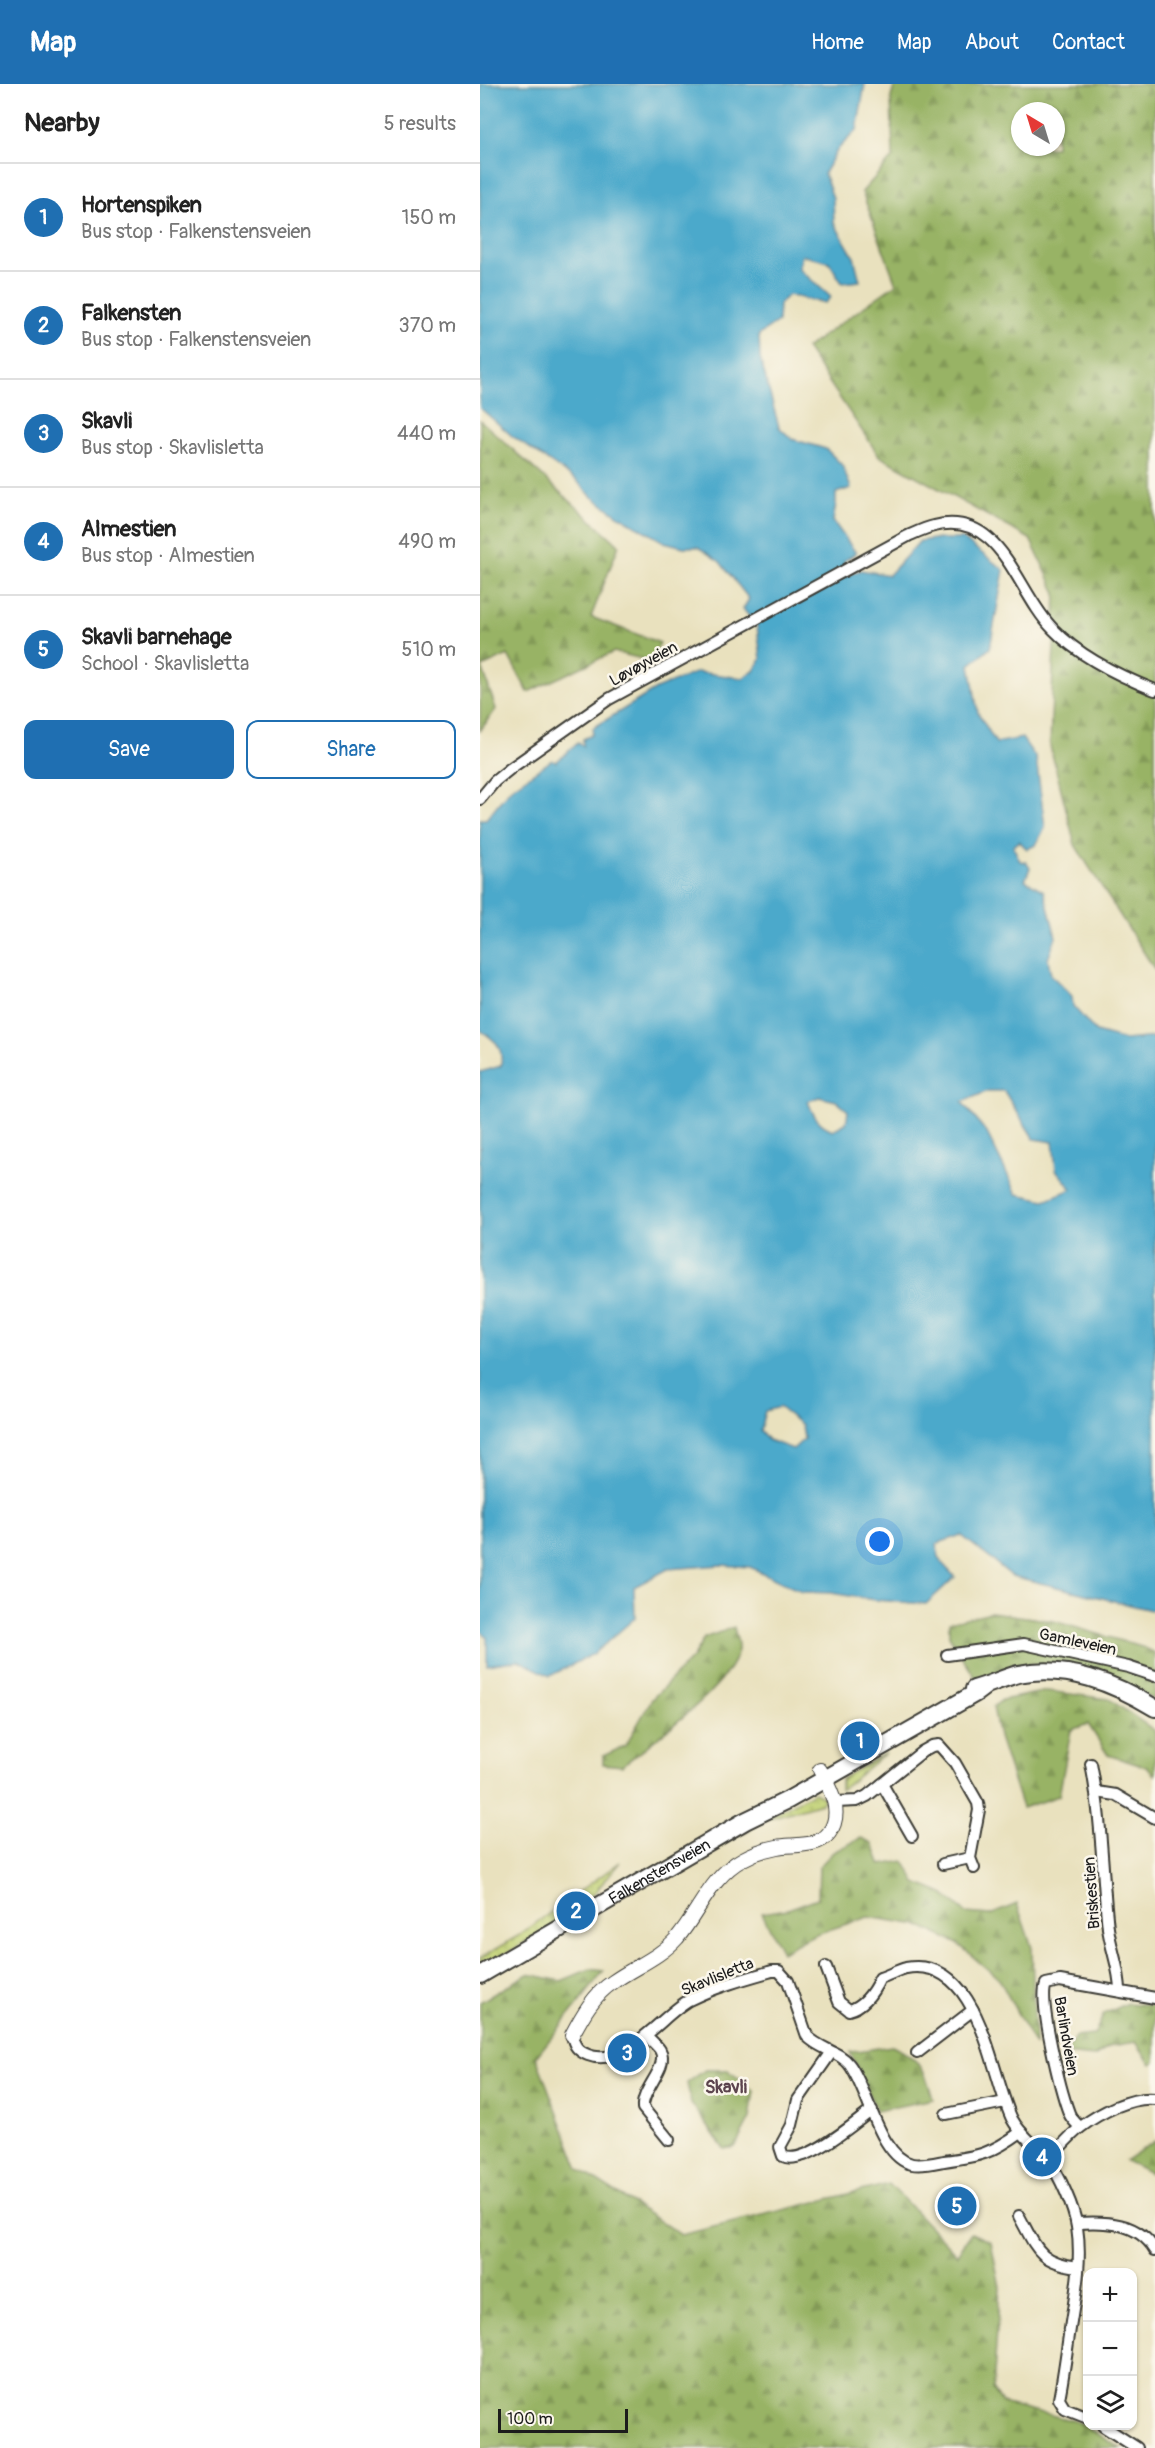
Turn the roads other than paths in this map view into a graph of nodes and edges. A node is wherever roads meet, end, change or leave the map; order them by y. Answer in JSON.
{"nodes":[{"id":1,"x":1155,"y":690,"type":"edge"},
{"id":2,"x":480,"y":799,"type":"edge"},
{"id":3,"x":947,"y":1655,"type":"dead end"},
{"id":4,"x":1155,"y":1676,"type":"edge"},
{"id":5,"x":1155,"y":1708,"type":"edge"},
{"id":6,"x":1091,"y":1764,"type":"dead end"},
{"id":7,"x":822,"y":1774,"type":"junction"},
{"id":8,"x":882,"y":1784,"type":"junction"},
{"id":9,"x":1096,"y":1792,"type":"junction"},
{"id":10,"x":836,"y":1802,"type":"junction"},
{"id":11,"x":1155,"y":1818,"type":"edge"},
{"id":12,"x":912,"y":1836,"type":"dead end"},
{"id":13,"x":943,"y":1864,"type":"dead end"},
{"id":14,"x":826,"y":1967,"type":"dead end"},
{"id":15,"x":480,"y":1975,"type":"edge"},
{"id":16,"x":1120,"y":1991,"type":"junction"},
{"id":17,"x":1155,"y":1998,"type":"edge"},
{"id":18,"x":973,"y":2010,"type":"junction"},
{"id":19,"x":572,"y":2036,"type":"joint"},
{"id":20,"x":647,"y":2036,"type":"junction"},
{"id":21,"x":831,"y":2053,"type":"junction"},
{"id":22,"x":917,"y":2053,"type":"dead end"},
{"id":23,"x":1155,"y":2099,"type":"edge"},
{"id":24,"x":1005,"y":2102,"type":"junction"},
{"id":25,"x":872,"y":2110,"type":"junction"},
{"id":26,"x":946,"y":2114,"type":"dead end"},
{"id":27,"x":1080,"y":2127,"type":"junction"},
{"id":28,"x":1021,"y":2132,"type":"junction"},
{"id":29,"x":669,"y":2140,"type":"dead end"},
{"id":30,"x":1048,"y":2160,"type":"junction"},
{"id":31,"x":1019,"y":2216,"type":"dead end"},
{"id":32,"x":1077,"y":2223,"type":"junction"},
{"id":33,"x":1155,"y":2250,"type":"edge"},
{"id":34,"x":1078,"y":2267,"type":"junction"},
{"id":35,"x":1083,"y":2416,"type":"edge"},
{"id":36,"x":1109,"y":2430,"type":"edge"},
{"id":37,"x":1137,"y":2448,"type":"edge"}],
"edges":[{"from":1,"to":2,"type":"street","name":"Løvøyveien"},
{"from":3,"to":4,"type":"street","name":"Gamleveien"},
{"from":5,"to":7,"type":"main road","name":"Falkenstensveien"},
{"from":6,"to":9,"type":"street","name":"Briskestien"},
{"from":7,"to":10,"type":"street"},
{"from":7,"to":15,"type":"main road","name":"Falkenstensveien"},
{"from":8,"to":10,"type":"street"},
{"from":8,"to":12,"type":"street"},
{"from":8,"to":13,"type":"street"},
{"from":9,"to":11,"type":"street"},
{"from":9,"to":16,"type":"street","name":"Briskestien"},
{"from":10,"to":19,"type":"street"},
{"from":14,"to":18,"type":"street"},
{"from":16,"to":17,"type":"street","name":"Barlindveien"},
{"from":16,"to":27,"type":"street","name":"Barlindveien"},
{"from":18,"to":22,"type":"street"},
{"from":18,"to":24,"type":"street"},
{"from":19,"to":20,"type":"street","name":"Skavlisletta"},
{"from":20,"to":21,"type":"street","name":"Skavlisletta"},
{"from":20,"to":29,"type":"street"},
{"from":21,"to":25,"type":"street","name":"Skavlisletta"},
{"from":21,"to":25,"type":"street"},
{"from":23,"to":27,"type":"street"},
{"from":24,"to":26,"type":"street"},
{"from":24,"to":28,"type":"street"},
{"from":25,"to":28,"type":"street","name":"Skavlisletta"},
{"from":27,"to":30,"type":"street"},
{"from":28,"to":30,"type":"street"},
{"from":30,"to":32,"type":"street"},
{"from":31,"to":34,"type":"street"},
{"from":32,"to":33,"type":"street"},
{"from":32,"to":34,"type":"street"},
{"from":34,"to":35,"type":"street"},
{"from":36,"to":37,"type":"street"}]}
